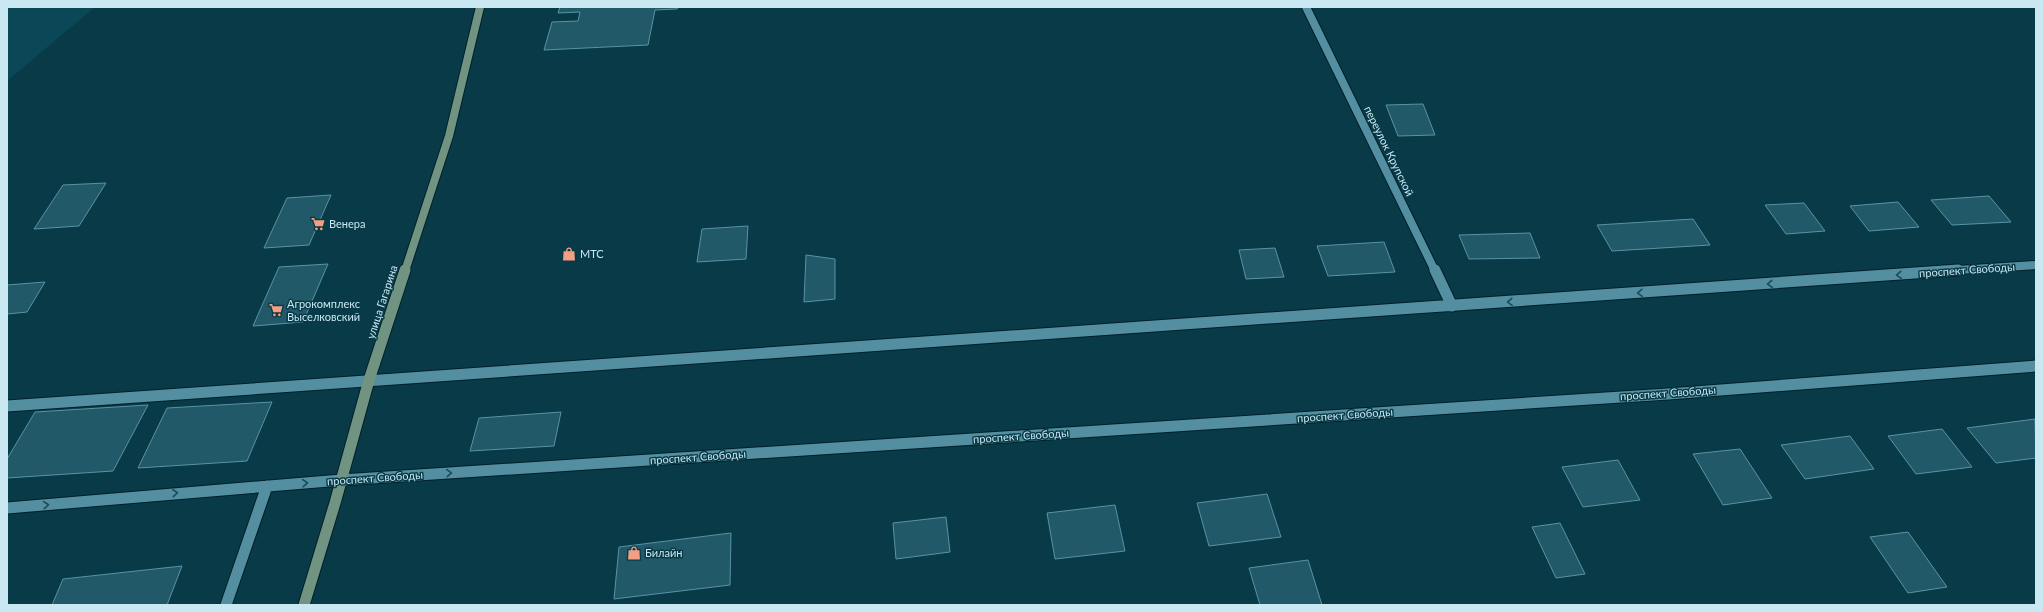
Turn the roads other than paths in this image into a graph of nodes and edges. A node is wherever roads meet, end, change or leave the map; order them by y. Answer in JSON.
{"nodes":[{"id":1,"x":480,"y":7,"type":"edge"},
{"id":2,"x":1306,"y":7,"type":"edge"},
{"id":3,"x":2036,"y":265,"type":"edge"},
{"id":4,"x":1452,"y":306,"type":"junction"},
{"id":5,"x":2036,"y":366,"type":"edge"},
{"id":6,"x":369,"y":380,"type":"junction"},
{"id":7,"x":7,"y":406,"type":"edge"},
{"id":8,"x":341,"y":480,"type":"junction"},
{"id":9,"x":267,"y":486,"type":"junction"},
{"id":10,"x":7,"y":508,"type":"edge"},
{"id":11,"x":226,"y":605,"type":"edge"},
{"id":12,"x":304,"y":605,"type":"edge"}],
"edges":[{"from":1,"to":6,"type":"main road","name":"улица Гагарина"},
{"from":2,"to":4,"type":"street","name":"переулок Крупской"},
{"from":3,"to":4,"type":"street","name":"проспект Свободы","one_way":true},
{"from":4,"to":6,"type":"street","name":"проспект Свободы"},
{"from":8,"to":5,"type":"street","name":"проспект Свободы","one_way":true},
{"from":6,"to":7,"type":"street","name":"проспект Свободы"},
{"from":6,"to":8,"type":"main road","name":"улица Гагарина"},
{"from":9,"to":8,"type":"street","name":"проспект Свободы","one_way":true},
{"from":8,"to":12,"type":"main road","name":"улица Гагарина"},
{"from":10,"to":9,"type":"street","name":"проспект Свободы","one_way":true},
{"from":9,"to":11,"type":"street"}]}
